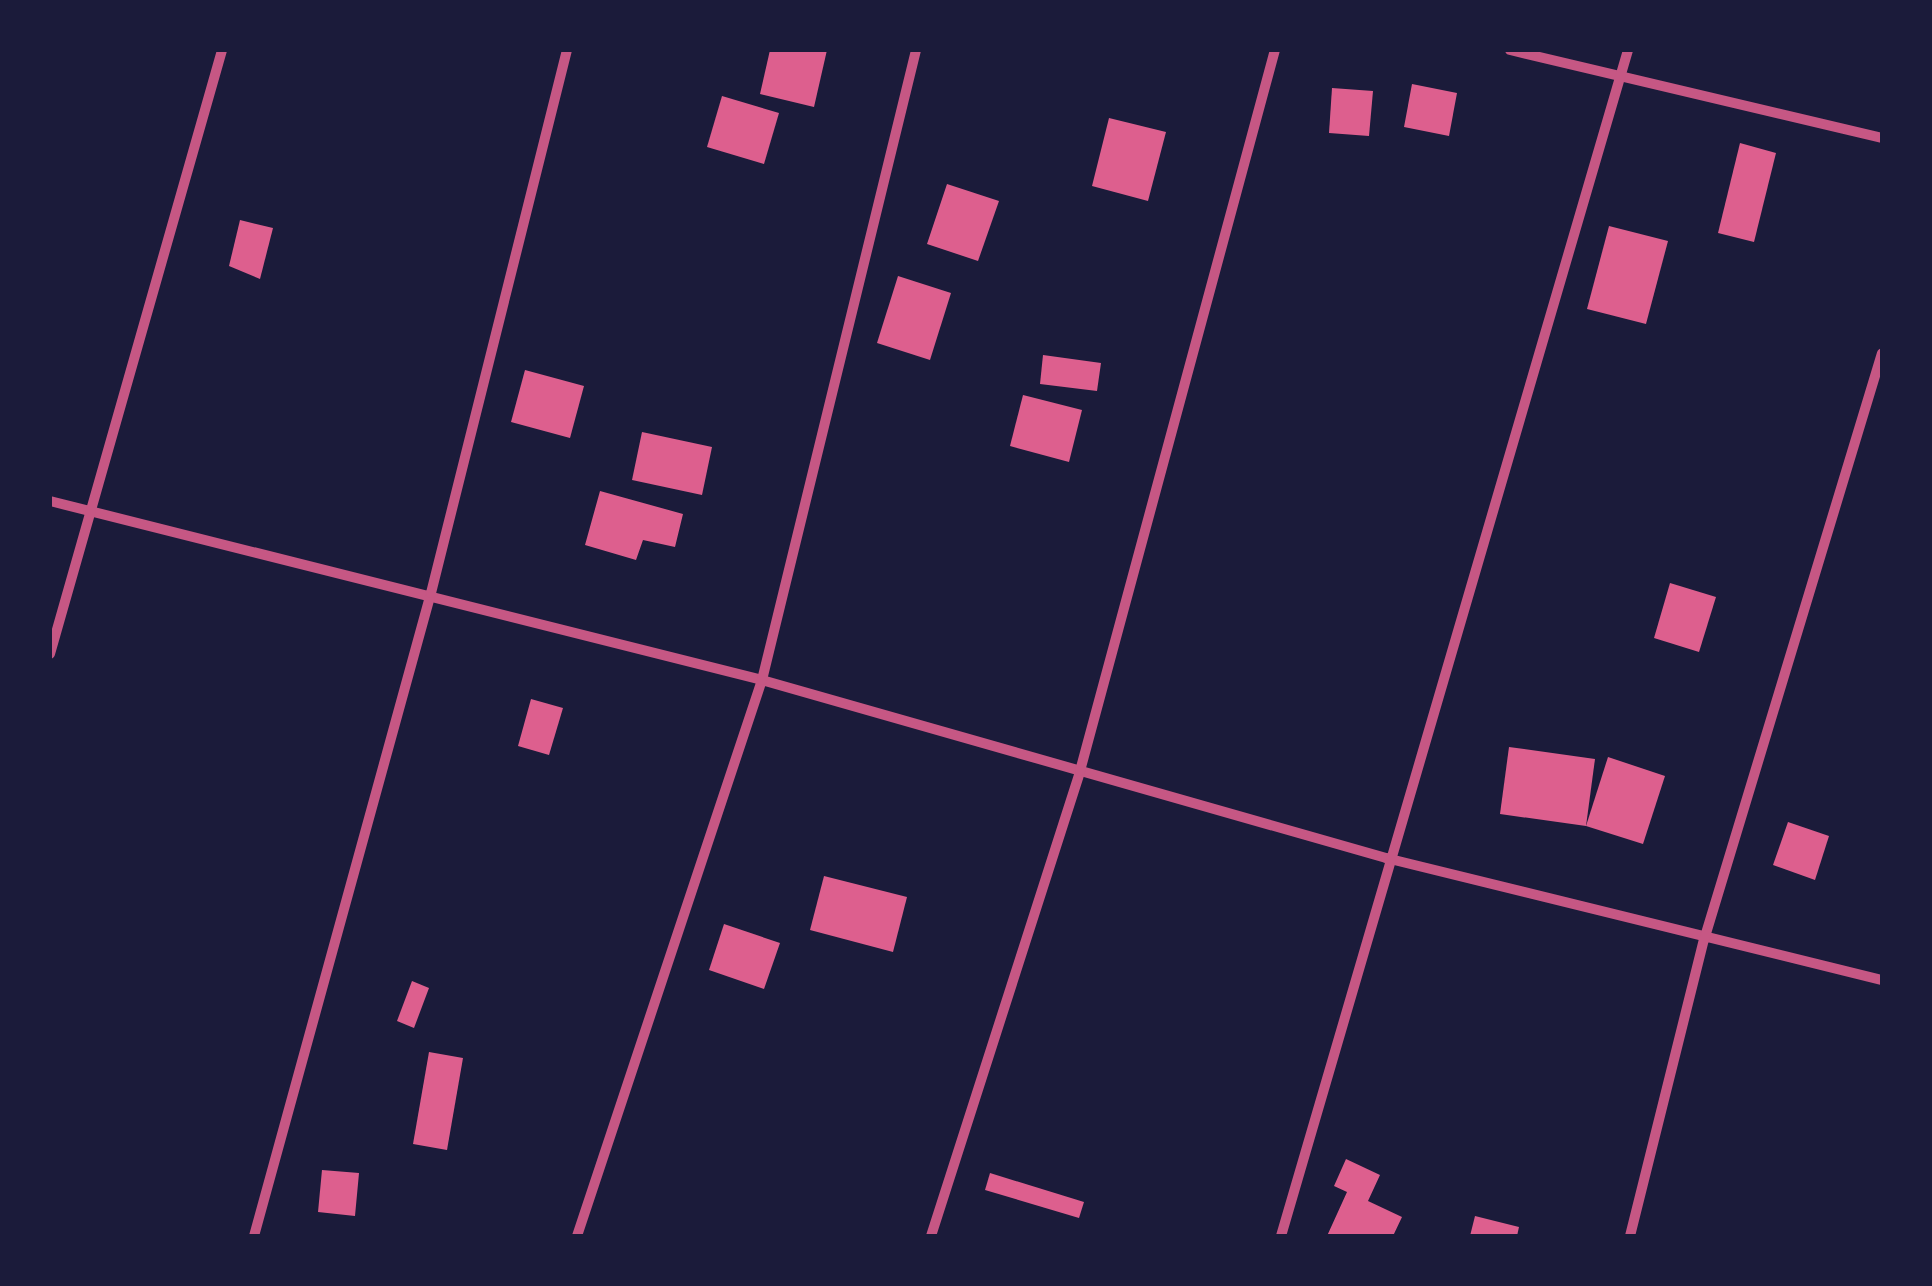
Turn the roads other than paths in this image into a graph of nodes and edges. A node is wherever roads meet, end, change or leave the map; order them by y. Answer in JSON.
{"nodes":[{"id":1,"x":222,"y":50,"type":"edge"},
{"id":2,"x":567,"y":50,"type":"edge"},
{"id":3,"x":916,"y":50,"type":"edge"},
{"id":4,"x":1276,"y":50,"type":"edge"},
{"id":5,"x":1510,"y":50,"type":"edge"},
{"id":6,"x":1628,"y":50,"type":"edge"},
{"id":7,"x":1620,"y":76,"type":"junction"},
{"id":8,"x":1882,"y":138,"type":"edge"},
{"id":9,"x":1882,"y":353,"type":"edge"},
{"id":10,"x":50,"y":501,"type":"edge"},
{"id":11,"x":96,"y":511,"type":"junction"},
{"id":12,"x":432,"y":593,"type":"junction"},
{"id":13,"x":50,"y":654,"type":"edge"},
{"id":14,"x":762,"y":680,"type":"junction"},
{"id":15,"x":1080,"y":772,"type":"junction"},
{"id":16,"x":1386,"y":858,"type":"junction"},
{"id":17,"x":1704,"y":940,"type":"junction"},
{"id":18,"x":1882,"y":980,"type":"edge"},
{"id":19,"x":254,"y":1236,"type":"edge"},
{"id":20,"x":577,"y":1236,"type":"edge"},
{"id":21,"x":931,"y":1236,"type":"edge"},
{"id":22,"x":1281,"y":1236,"type":"edge"},
{"id":23,"x":1630,"y":1236,"type":"edge"}],
"edges":[{"from":1,"to":11,"type":"street"},
{"from":2,"to":12,"type":"street"},
{"from":3,"to":14,"type":"street"},
{"from":4,"to":15,"type":"street"},
{"from":5,"to":7,"type":"street"},
{"from":6,"to":7,"type":"street"},
{"from":7,"to":8,"type":"street"},
{"from":7,"to":16,"type":"street"},
{"from":9,"to":17,"type":"street"},
{"from":10,"to":11,"type":"street"},
{"from":11,"to":12,"type":"street"},
{"from":11,"to":13,"type":"street"},
{"from":12,"to":14,"type":"street"},
{"from":12,"to":19,"type":"street"},
{"from":14,"to":15,"type":"street"},
{"from":14,"to":20,"type":"street"},
{"from":15,"to":16,"type":"street"},
{"from":15,"to":21,"type":"street"},
{"from":16,"to":17,"type":"street"},
{"from":16,"to":22,"type":"street"},
{"from":17,"to":18,"type":"street"},
{"from":17,"to":23,"type":"street"}]}
